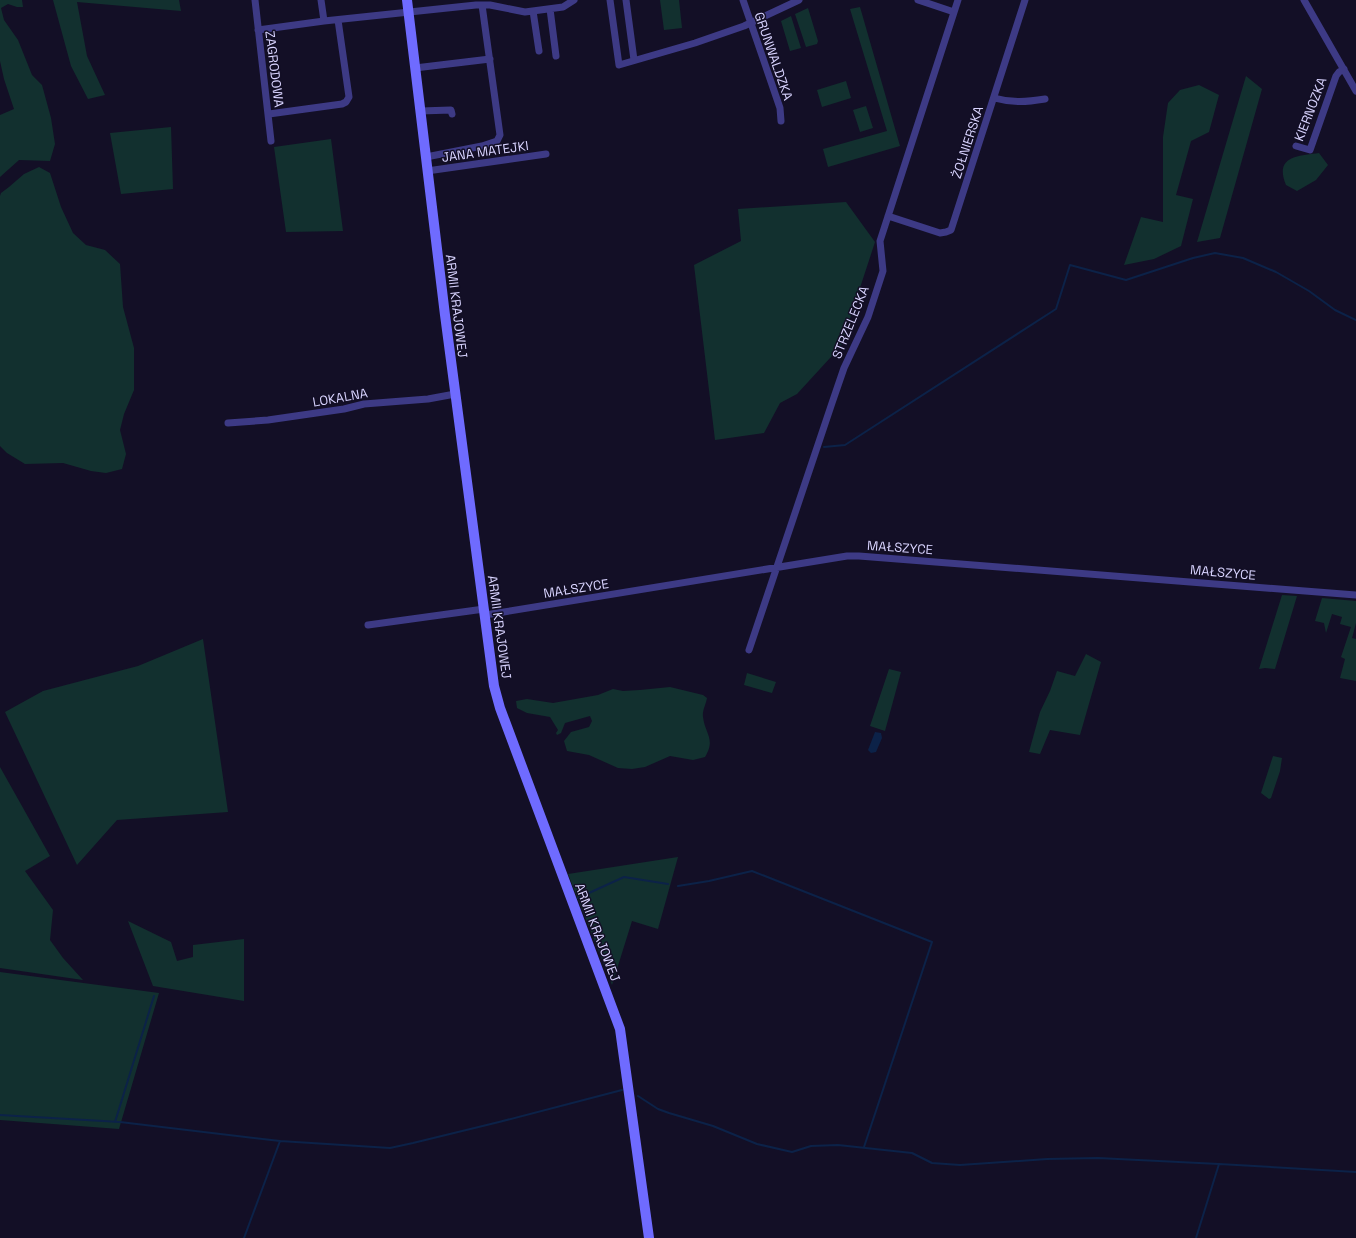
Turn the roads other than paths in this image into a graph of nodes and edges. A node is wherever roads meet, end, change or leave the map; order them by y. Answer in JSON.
{"nodes":[{"id":1,"x":255,"y":0,"type":"edge"},
{"id":2,"x":321,"y":0,"type":"edge"},
{"id":3,"x":406,"y":0,"type":"edge"},
{"id":4,"x":574,"y":0,"type":"edge"},
{"id":5,"x":610,"y":0,"type":"edge"},
{"id":6,"x":626,"y":0,"type":"edge"},
{"id":7,"x":742,"y":0,"type":"edge"},
{"id":8,"x":799,"y":0,"type":"edge"},
{"id":9,"x":918,"y":0,"type":"edge"},
{"id":10,"x":958,"y":0,"type":"edge"},
{"id":11,"x":1025,"y":0,"type":"edge"},
{"id":12,"x":1304,"y":0,"type":"edge"},
{"id":13,"x":482,"y":5,"type":"junction"},
{"id":14,"x":550,"y":9,"type":"junction"},
{"id":15,"x":533,"y":11,"type":"junction"},
{"id":16,"x":408,"y":12,"type":"junction"},
{"id":17,"x":954,"y":12,"type":"junction"},
{"id":18,"x":338,"y":20,"type":"junction"},
{"id":19,"x":324,"y":21,"type":"junction"},
{"id":20,"x":750,"y":23,"type":"junction"},
{"id":21,"x":258,"y":30,"type":"junction"},
{"id":22,"x":539,"y":51,"type":"dead end"},
{"id":23,"x":556,"y":56,"type":"dead end"},
{"id":24,"x":490,"y":59,"type":"junction"},
{"id":25,"x":634,"y":60,"type":"junction"},
{"id":26,"x":415,"y":68,"type":"junction"},
{"id":27,"x":1344,"y":69,"type":"junction"},
{"id":28,"x":1356,"y":91,"type":"edge"},
{"id":29,"x":994,"y":98,"type":"junction"},
{"id":30,"x":1044,"y":99,"type":"dead end"},
{"id":31,"x":420,"y":111,"type":"junction"},
{"id":32,"x":268,"y":114,"type":"junction"},
{"id":33,"x":452,"y":114,"type":"dead end"},
{"id":34,"x":781,"y":121,"type":"dead end"},
{"id":35,"x":271,"y":141,"type":"dead end"},
{"id":36,"x":1296,"y":146,"type":"dead end"},
{"id":37,"x":546,"y":154,"type":"dead end"},
{"id":38,"x":426,"y":157,"type":"junction"},
{"id":39,"x":427,"y":171,"type":"junction"},
{"id":40,"x":888,"y":216,"type":"junction"},
{"id":41,"x":455,"y":394,"type":"junction"},
{"id":42,"x":228,"y":423,"type":"dead end"},
{"id":43,"x":777,"y":567,"type":"junction"},
{"id":44,"x":1356,"y":595,"type":"edge"},
{"id":45,"x":484,"y":612,"type":"junction"},
{"id":46,"x":368,"y":625,"type":"dead end"},
{"id":47,"x":749,"y":650,"type":"dead end"},
{"id":48,"x":649,"y":1238,"type":"edge"}],
"edges":[{"from":1,"to":21,"type":"street","name":"ZAGRODOWA"},
{"from":2,"to":19,"type":"street"},
{"from":3,"to":16,"type":"street","name":"ARMII KRAJOWEJ"},
{"from":4,"to":14,"type":"street"},
{"from":5,"to":25,"type":"street"},
{"from":6,"to":25,"type":"street"},
{"from":7,"to":20,"type":"street","name":"GRUNWALDZKA"},
{"from":8,"to":20,"type":"street"},
{"from":9,"to":17,"type":"street"},
{"from":10,"to":17,"type":"street","name":"STRZELECKA"},
{"from":11,"to":29,"type":"street","name":"ŻOŁNIERSKA"},
{"from":12,"to":27,"type":"street","name":"KIERNOZKA"},
{"from":13,"to":15,"type":"street"},
{"from":13,"to":16,"type":"street"},
{"from":13,"to":24,"type":"street"},
{"from":14,"to":15,"type":"street"},
{"from":14,"to":23,"type":"street"},
{"from":15,"to":22,"type":"street"},
{"from":16,"to":18,"type":"street"},
{"from":16,"to":26,"type":"street","name":"ARMII KRAJOWEJ"},
{"from":17,"to":40,"type":"street","name":"STRZELECKA"},
{"from":18,"to":19,"type":"street"},
{"from":18,"to":32,"type":"street"},
{"from":19,"to":21,"type":"street"},
{"from":20,"to":25,"type":"street"},
{"from":20,"to":34,"type":"street","name":"GRUNWALDZKA"},
{"from":21,"to":32,"type":"street","name":"ZAGRODOWA"},
{"from":24,"to":26,"type":"street"},
{"from":24,"to":38,"type":"street"},
{"from":26,"to":31,"type":"street","name":"ARMII KRAJOWEJ"},
{"from":27,"to":28,"type":"street","name":"KIERNOZKA"},
{"from":27,"to":36,"type":"street","name":"KIERNOZKA"},
{"from":29,"to":30,"type":"street"},
{"from":29,"to":40,"type":"street","name":"ŻOŁNIERSKA"},
{"from":31,"to":33,"type":"street"},
{"from":31,"to":38,"type":"street","name":"ARMII KRAJOWEJ"},
{"from":32,"to":35,"type":"street","name":"ZAGRODOWA"},
{"from":37,"to":39,"type":"street","name":"JANA MATEJKI"},
{"from":38,"to":39,"type":"street","name":"ARMII KRAJOWEJ"},
{"from":39,"to":41,"type":"street","name":"ARMII KRAJOWEJ"},
{"from":40,"to":43,"type":"street","name":"STRZELECKA"},
{"from":41,"to":42,"type":"street","name":"LOKALNA"},
{"from":41,"to":45,"type":"street","name":"ARMII KRAJOWEJ"},
{"from":43,"to":44,"type":"street","name":"MAŁSZYCE"},
{"from":43,"to":45,"type":"street","name":"MAŁSZYCE"},
{"from":43,"to":47,"type":"street","name":"STRZELECKA"},
{"from":45,"to":46,"type":"street","name":"MAŁSZYCE"},
{"from":45,"to":48,"type":"street","name":"ARMII KRAJOWEJ"}]}
